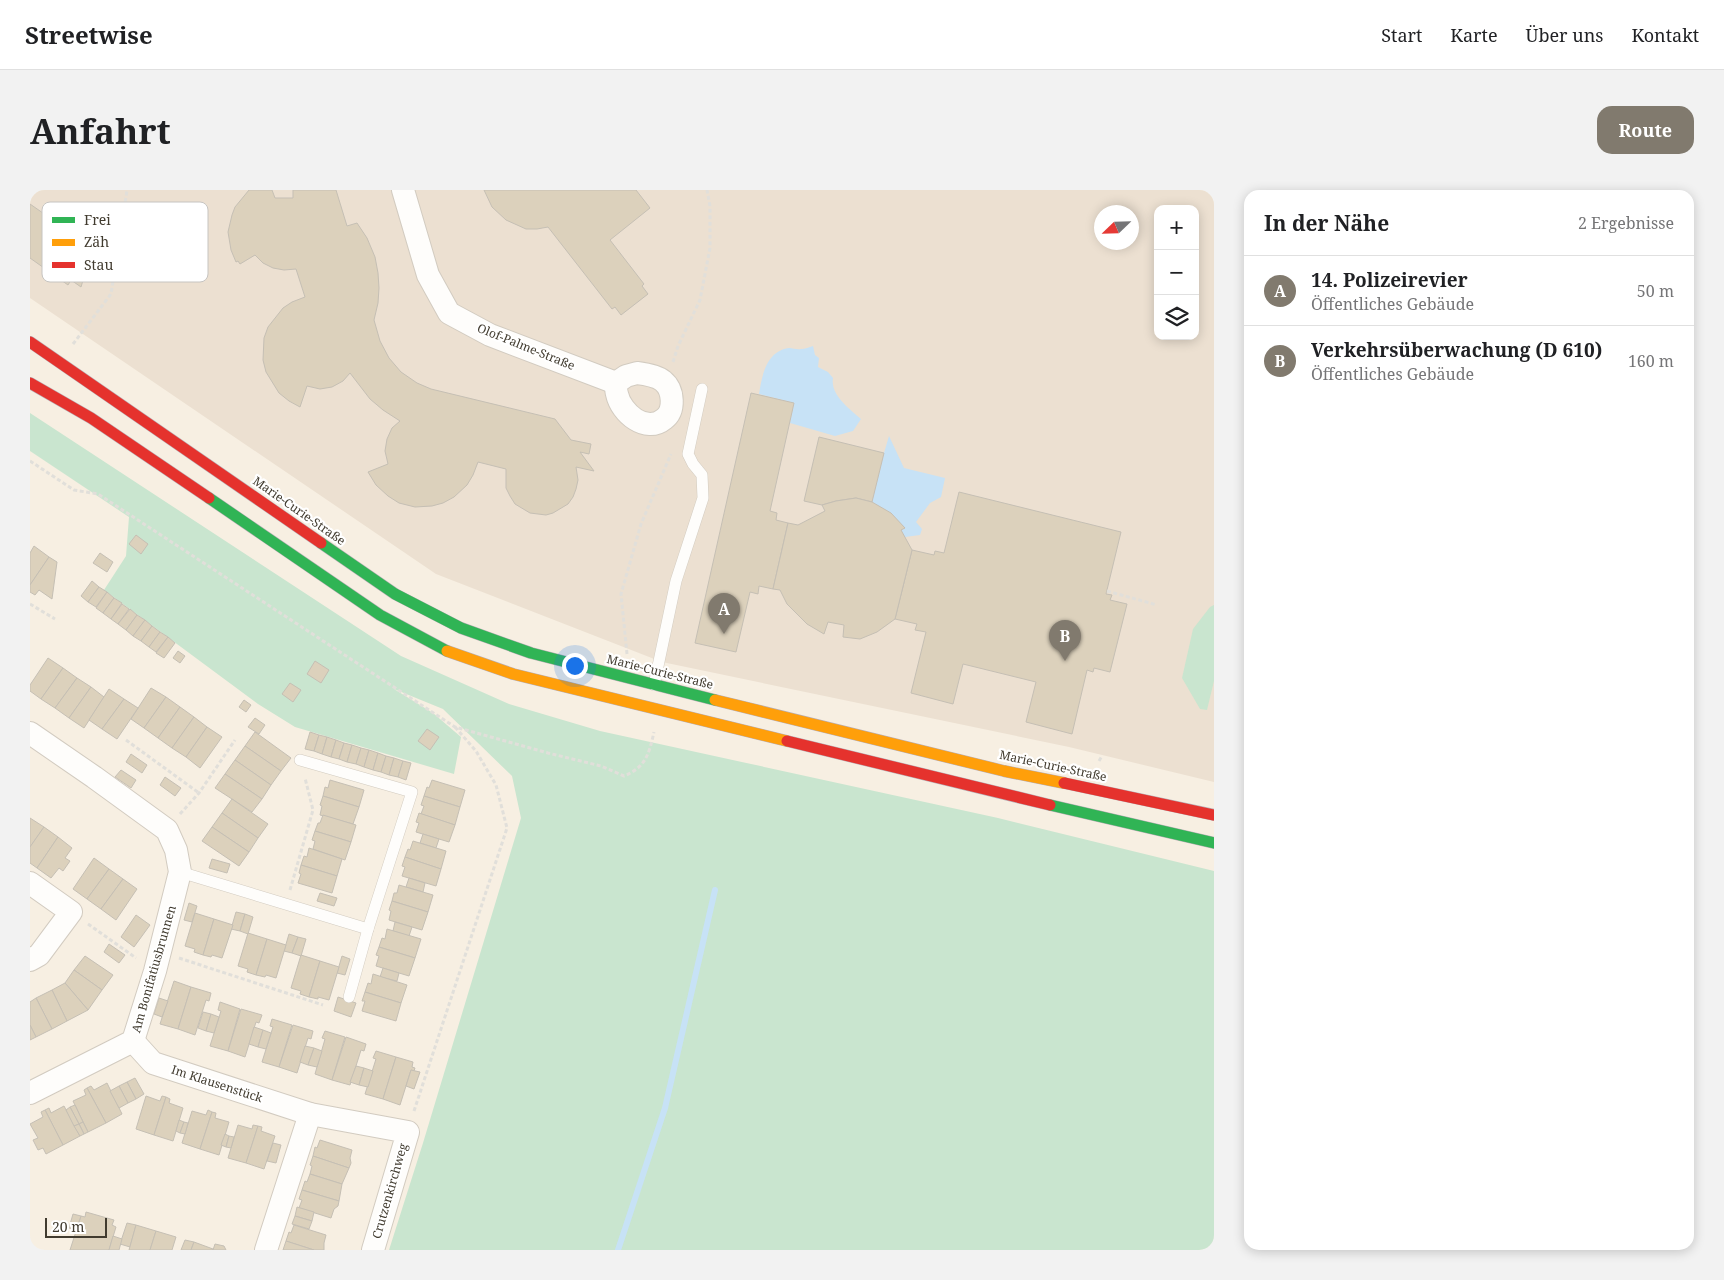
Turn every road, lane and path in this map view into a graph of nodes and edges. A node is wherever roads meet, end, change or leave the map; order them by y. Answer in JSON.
{"nodes":[{"id":1,"x":403,"y":190,"type":"edge"},
{"id":2,"x":707,"y":190,"type":"edge"},
{"id":3,"x":113,"y":282,"type":"edge"},
{"id":4,"x":30,"y":342,"type":"edge"},
{"id":5,"x":73,"y":344,"type":"dead end"},
{"id":6,"x":671,"y":367,"type":"dead end"},
{"id":7,"x":30,"y":383,"type":"edge"},
{"id":8,"x":616,"y":383,"type":"dead end"},
{"id":9,"x":702,"y":389,"type":"dead end"},
{"id":10,"x":672,"y":452,"type":"dead end"},
{"id":11,"x":30,"y":461,"type":"edge"},
{"id":12,"x":1107,"y":591,"type":"dead end"},
{"id":13,"x":30,"y":604,"type":"edge"},
{"id":14,"x":1157,"y":605,"type":"dead end"},
{"id":15,"x":55,"y":619,"type":"dead end"},
{"id":16,"x":627,"y":654,"type":"dead end"},
{"id":17,"x":654,"y":685,"type":"junction"},
{"id":18,"x":455,"y":726,"type":"junction"},
{"id":19,"x":654,"y":730,"type":"dead end"},
{"id":20,"x":30,"y":733,"type":"edge"},
{"id":21,"x":126,"y":740,"type":"dead end"},
{"id":22,"x":235,"y":740,"type":"dead end"},
{"id":23,"x":1102,"y":756,"type":"dead end"},
{"id":24,"x":300,"y":760,"type":"joint"},
{"id":25,"x":1099,"y":761,"type":"dead end"},
{"id":26,"x":199,"y":793,"type":"junction"},
{"id":27,"x":1214,"y":815,"type":"edge"},
{"id":28,"x":167,"y":830,"type":"junction"},
{"id":29,"x":1214,"y":842,"type":"edge"},
{"id":30,"x":180,"y":872,"type":"junction"},
{"id":31,"x":30,"y":883,"type":"edge"},
{"id":32,"x":286,"y":905,"type":"junction"},
{"id":33,"x":71,"y":912,"type":"junction"},
{"id":34,"x":368,"y":929,"type":"junction"},
{"id":35,"x":30,"y":960,"type":"edge"},
{"id":36,"x":158,"y":962,"type":"junction"},
{"id":37,"x":349,"y":997,"type":"dead end"},
{"id":38,"x":323,"y":1004,"type":"dead end"},
{"id":39,"x":133,"y":1041,"type":"junction"},
{"id":40,"x":30,"y":1093,"type":"edge"},
{"id":41,"x":310,"y":1114,"type":"junction"},
{"id":42,"x":408,"y":1132,"type":"junction"},
{"id":43,"x":266,"y":1250,"type":"edge"},
{"id":44,"x":373,"y":1250,"type":"edge"}],
"edges":[{"from":1,"to":8,"type":"street","name":"Olof-Palme-Straße"},
{"from":2,"to":6,"type":"path"},
{"from":3,"to":5,"type":"path"},
{"from":4,"to":17,"type":"main road","name":"Marie-Curie-Straße"},
{"from":7,"to":29,"type":"main road"},
{"from":9,"to":17,"type":"lane"},
{"from":10,"to":16,"type":"path"},
{"from":11,"to":18,"type":"path"},
{"from":12,"to":14,"type":"path"},
{"from":13,"to":15,"type":"path"},
{"from":17,"to":27,"type":"main road","name":"Marie-Curie-Straße"},
{"from":18,"to":19,"type":"path"},
{"from":18,"to":42,"type":"path"},
{"from":20,"to":28,"type":"street"},
{"from":21,"to":26,"type":"path"},
{"from":22,"to":26,"type":"path"},
{"from":23,"to":25,"type":"path"},
{"from":24,"to":32,"type":"path"},
{"from":24,"to":34,"type":"lane"},
{"from":26,"to":28,"type":"path"},
{"from":28,"to":30,"type":"street","name":"Am Bonifatiusbrunnen"},
{"from":30,"to":32,"type":"lane"},
{"from":30,"to":36,"type":"street","name":"Am Bonifatiusbrunnen"},
{"from":31,"to":33,"type":"street"},
{"from":32,"to":34,"type":"lane"},
{"from":33,"to":35,"type":"street"},
{"from":33,"to":36,"type":"path"},
{"from":34,"to":37,"type":"lane"},
{"from":36,"to":38,"type":"path"},
{"from":36,"to":39,"type":"street","name":"Am Bonifatiusbrunnen"},
{"from":39,"to":40,"type":"street","name":"Am Bonifatiusbrunnen"},
{"from":39,"to":41,"type":"street","name":"Im Klausenstück"},
{"from":41,"to":42,"type":"street","name":"Im Klausenstück"},
{"from":41,"to":43,"type":"street"},
{"from":42,"to":44,"type":"street","name":"Crutzenkirchweg"}]}
